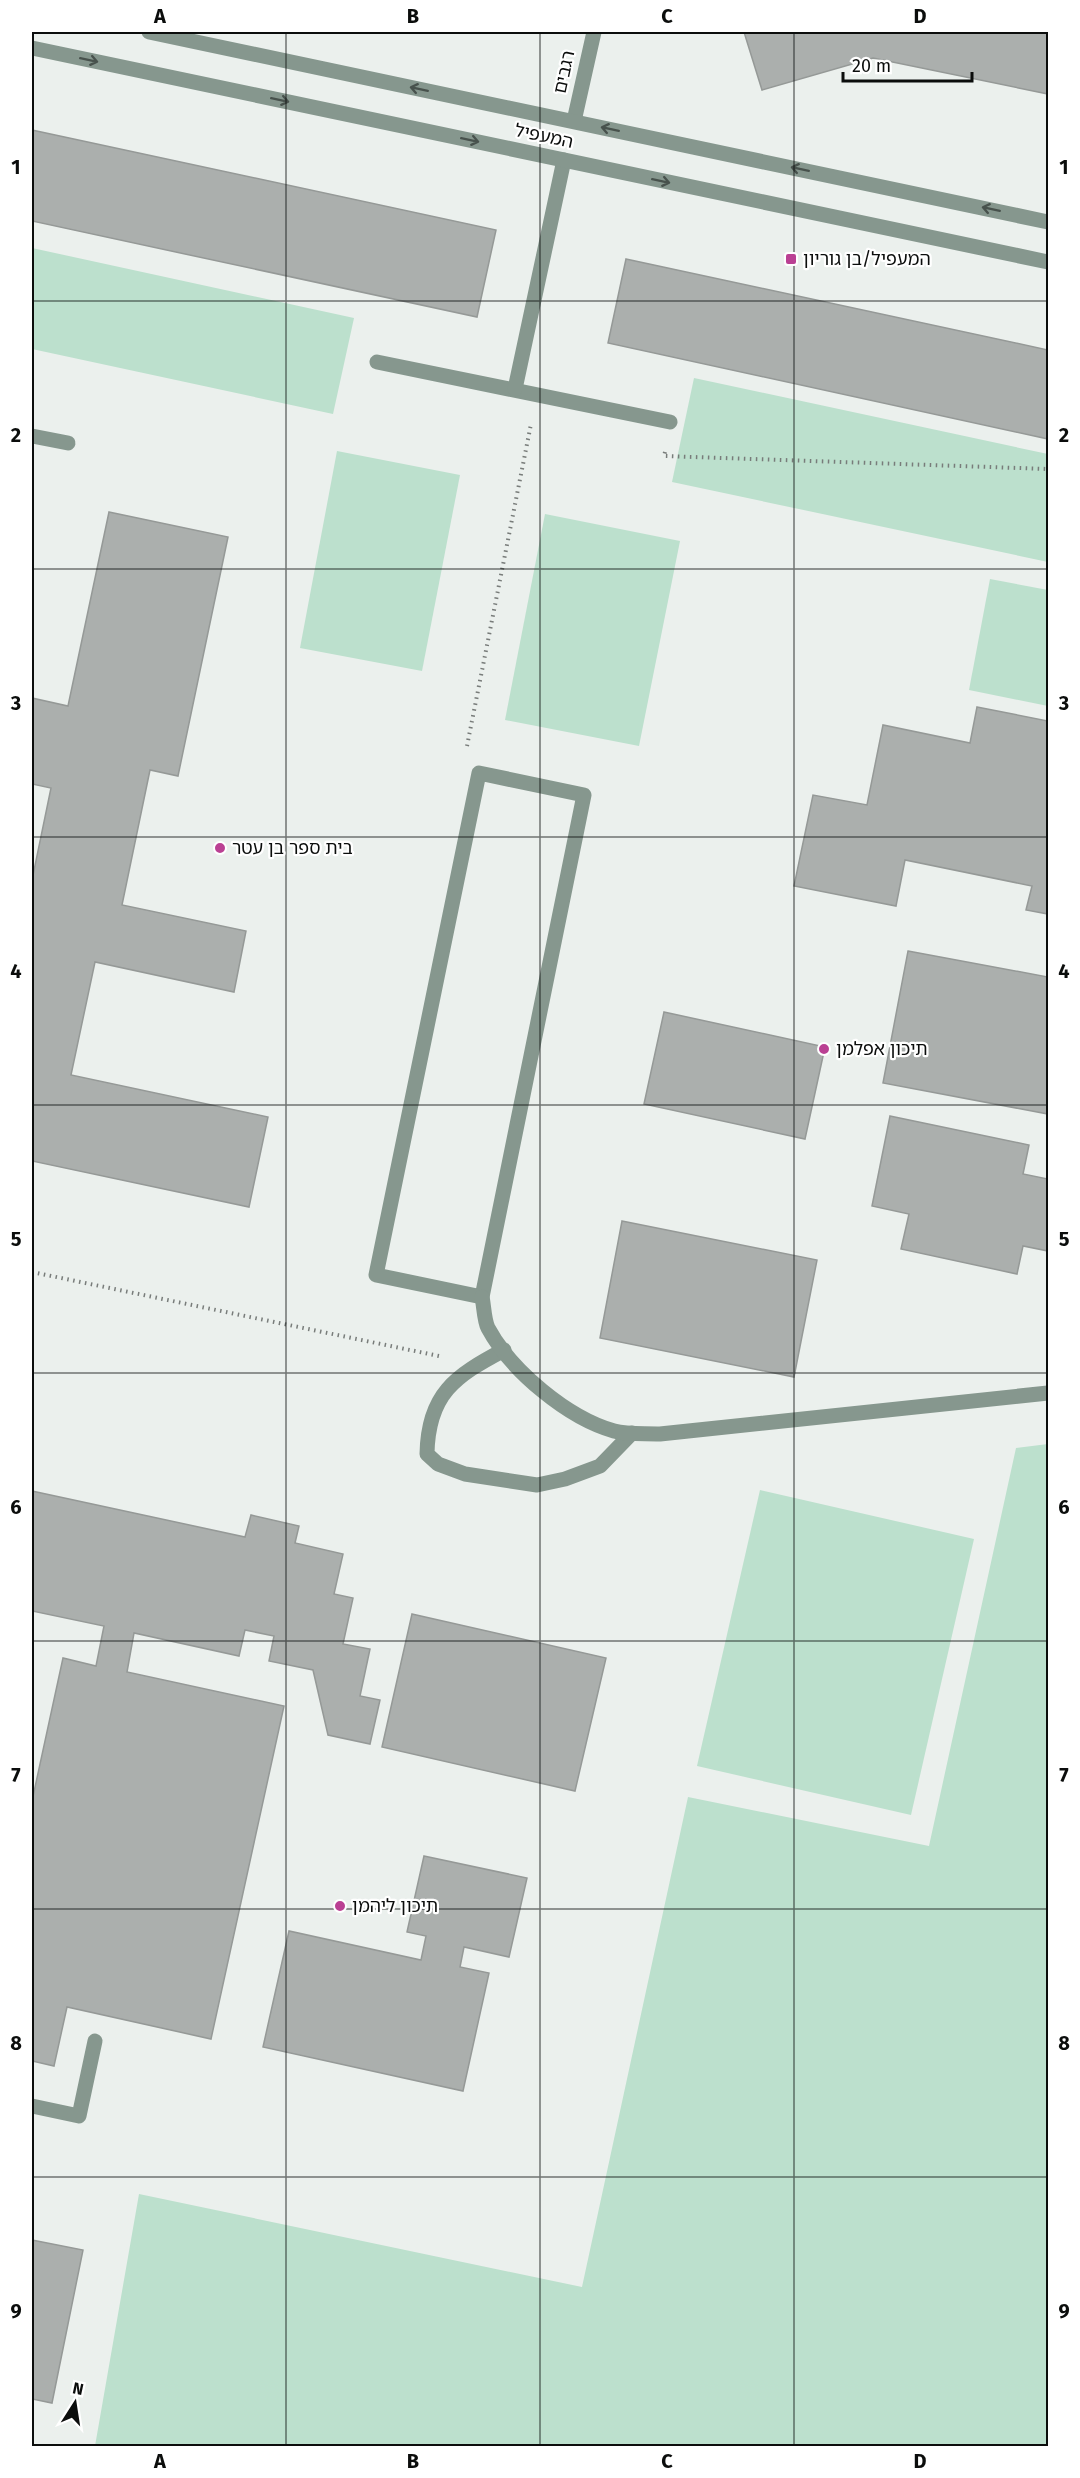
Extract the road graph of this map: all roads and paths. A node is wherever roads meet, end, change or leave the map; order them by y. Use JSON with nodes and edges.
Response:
{"nodes":[{"id":1,"x":149,"y":32,"type":"edge"},
{"id":2,"x":594,"y":32,"type":"edge"},
{"id":3,"x":32,"y":48,"type":"edge"},
{"id":4,"x":574,"y":121,"type":"junction"},
{"id":5,"x":564,"y":160,"type":"junction"},
{"id":6,"x":1048,"y":222,"type":"edge"},
{"id":7,"x":1048,"y":262,"type":"edge"},
{"id":8,"x":377,"y":362,"type":"dead end"},
{"id":9,"x":515,"y":389,"type":"junction"},
{"id":10,"x":537,"y":394,"type":"junction"},
{"id":11,"x":670,"y":422,"type":"joint"},
{"id":12,"x":32,"y":436,"type":"edge"},
{"id":13,"x":68,"y":443,"type":"dead end"},
{"id":14,"x":1048,"y":469,"type":"edge"},
{"id":15,"x":479,"y":774,"type":"junction"},
{"id":16,"x":32,"y":1272,"type":"edge"},
{"id":17,"x":482,"y":1297,"type":"junction"},
{"id":18,"x":504,"y":1350,"type":"junction"},
{"id":19,"x":478,"y":1364,"type":"junction"},
{"id":20,"x":1048,"y":1393,"type":"edge"},
{"id":21,"x":632,"y":1433,"type":"junction"},
{"id":22,"x":95,"y":2041,"type":"dead end"},
{"id":23,"x":32,"y":2106,"type":"edge"}],
"edges":[{"from":4,"to":1,"type":"street","name":"המעפיל","one_way":true},
{"from":2,"to":4,"type":"street","name":"רגבים"},
{"from":3,"to":5,"type":"street","name":"המעפיל","one_way":true},
{"from":6,"to":4,"type":"street","name":"המעפיל","one_way":true},
{"from":5,"to":7,"type":"street","name":"המעפיל","one_way":true},
{"from":5,"to":9,"type":"street"},
{"from":8,"to":9,"type":"street"},
{"from":9,"to":10,"type":"street"},
{"from":10,"to":11,"type":"street"},
{"from":10,"to":15,"type":"path"},
{"from":11,"to":14,"type":"path"},
{"from":12,"to":13,"type":"street"},
{"from":15,"to":17,"type":"street"},
{"from":15,"to":17,"type":"street"},
{"from":16,"to":19,"type":"path"},
{"from":17,"to":18,"type":"street"},
{"from":18,"to":19,"type":"street"},
{"from":18,"to":21,"type":"street"},
{"from":19,"to":21,"type":"street"},
{"from":20,"to":21,"type":"street"},
{"from":22,"to":23,"type":"street"}]}
